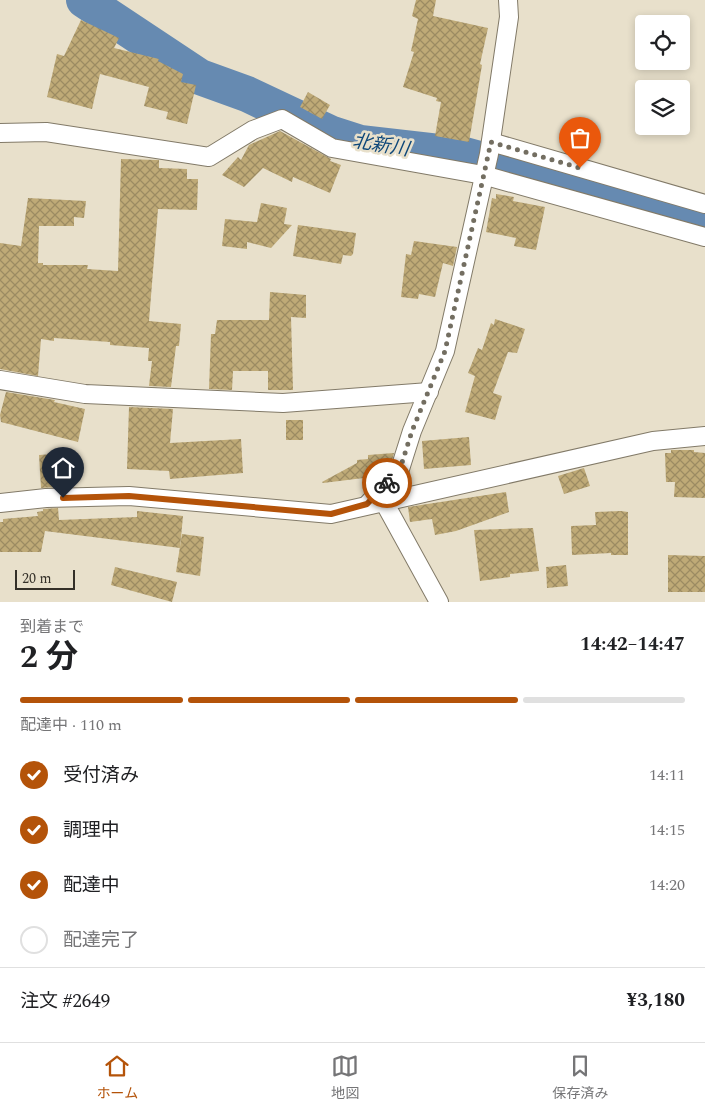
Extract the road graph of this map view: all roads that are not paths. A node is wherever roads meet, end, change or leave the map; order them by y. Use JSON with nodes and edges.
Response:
{"nodes":[{"id":1,"x":508,"y":0,"type":"edge"},
{"id":2,"x":0,"y":133,"type":"edge"},
{"id":3,"x":490,"y":148,"type":"junction"},
{"id":4,"x":483,"y":175,"type":"junction"},
{"id":5,"x":705,"y":204,"type":"edge"},
{"id":6,"x":705,"y":237,"type":"edge"},
{"id":7,"x":0,"y":380,"type":"edge"},
{"id":8,"x":429,"y":392,"type":"junction"},
{"id":9,"x":705,"y":436,"type":"edge"},
{"id":10,"x":0,"y":503,"type":"edge"},
{"id":11,"x":375,"y":503,"type":"junction"},
{"id":12,"x":439,"y":602,"type":"edge"}],
"edges":[{"from":1,"to":3,"type":"street"},
{"from":2,"to":4,"type":"street"},
{"from":3,"to":4,"type":"street"},
{"from":3,"to":5,"type":"street"},
{"from":4,"to":6,"type":"street"},
{"from":4,"to":8,"type":"street"},
{"from":7,"to":8,"type":"street"},
{"from":8,"to":11,"type":"street"},
{"from":9,"to":11,"type":"street"},
{"from":10,"to":11,"type":"street"},
{"from":11,"to":12,"type":"street"}]}
